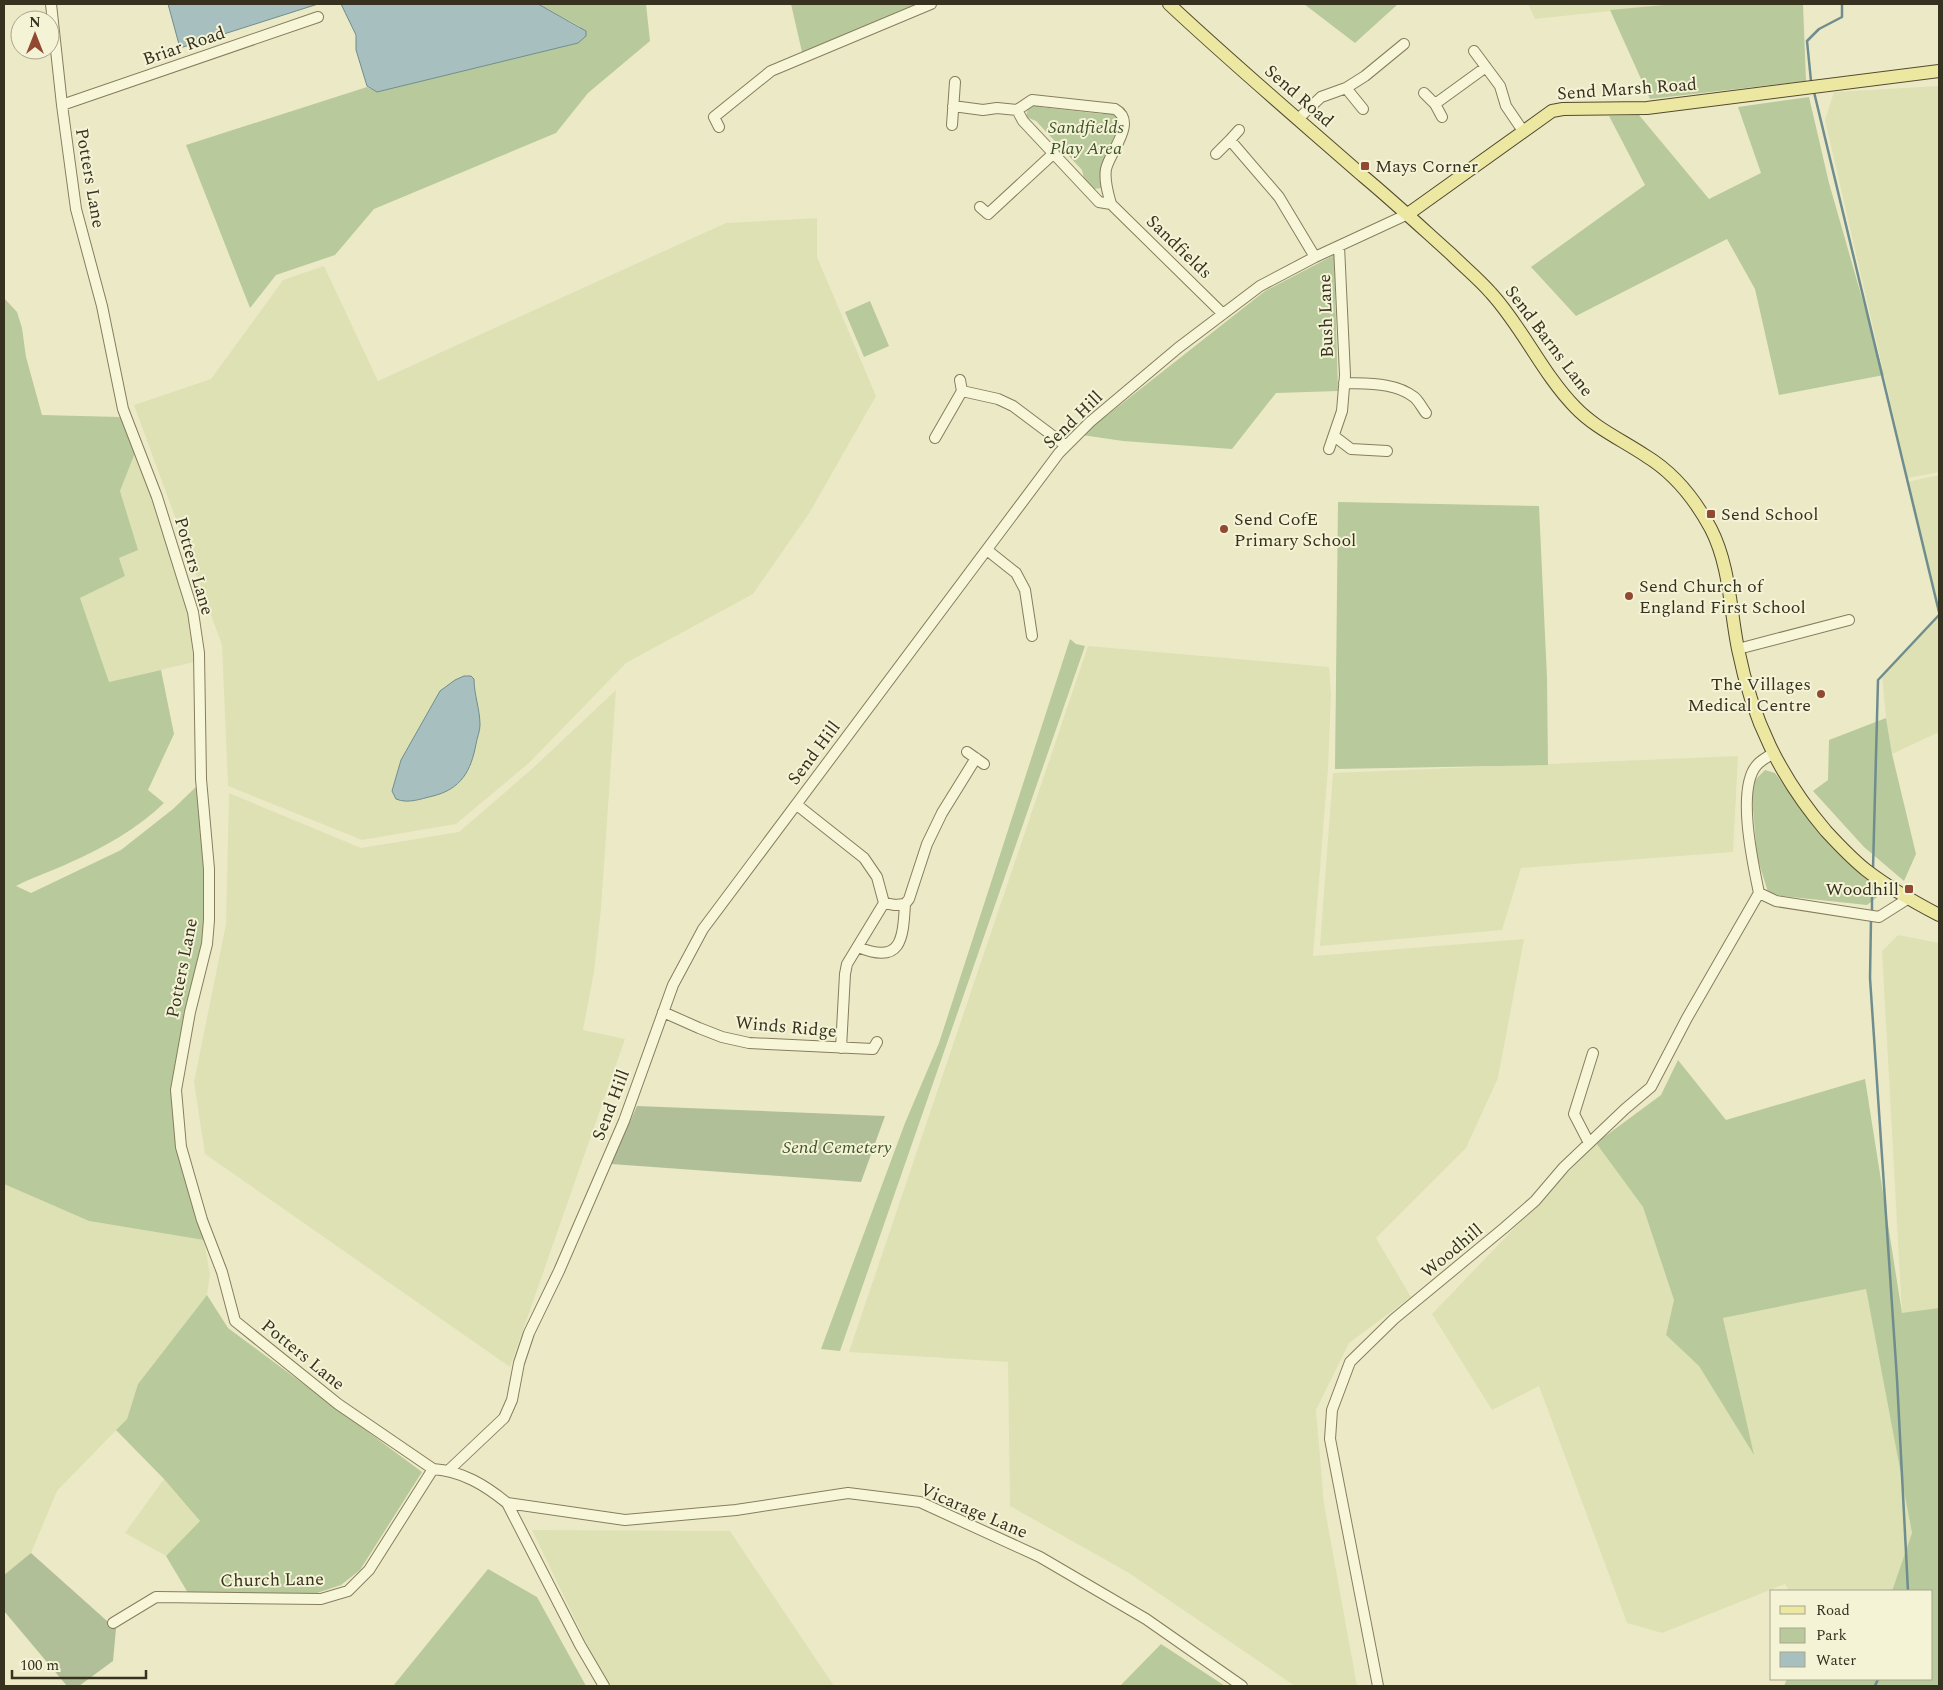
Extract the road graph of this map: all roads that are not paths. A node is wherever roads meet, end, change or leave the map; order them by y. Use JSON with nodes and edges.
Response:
{"nodes":[{"id":1,"x":51,"y":4,"type":"edge"},
{"id":2,"x":931,"y":4,"type":"edge"},
{"id":3,"x":1169,"y":4,"type":"edge"},
{"id":4,"x":318,"y":17,"type":"dead end"},
{"id":5,"x":1404,"y":44,"type":"dead end"},
{"id":6,"x":1474,"y":51,"type":"dead end"},
{"id":7,"x":1486,"y":67,"type":"junction"},
{"id":8,"x":1939,"y":71,"type":"edge"},
{"id":9,"x":955,"y":82,"type":"dead end"},
{"id":10,"x":1346,"y":88,"type":"junction"},
{"id":11,"x":1424,"y":93,"type":"dead end"},
{"id":12,"x":1435,"y":104,"type":"junction"},
{"id":13,"x":62,"y":105,"type":"junction"},
{"id":14,"x":953,"y":106,"type":"junction"},
{"id":15,"x":1363,"y":109,"type":"dead end"},
{"id":16,"x":1017,"y":110,"type":"junction"},
{"id":17,"x":1442,"y":117,"type":"dead end"},
{"id":18,"x":1298,"y":119,"type":"junction"},
{"id":19,"x":952,"y":125,"type":"dead end"},
{"id":20,"x":719,"y":126,"type":"dead end"},
{"id":21,"x":1239,"y":130,"type":"dead end"},
{"id":22,"x":1523,"y":131,"type":"junction"},
{"id":23,"x":1230,"y":140,"type":"junction"},
{"id":24,"x":1054,"y":153,"type":"junction"},
{"id":25,"x":1216,"y":154,"type":"dead end"},
{"id":26,"x":1111,"y":204,"type":"junction"},
{"id":27,"x":987,"y":214,"type":"dead end"},
{"id":28,"x":1408,"y":214,"type":"junction"},
{"id":29,"x":1339,"y":246,"type":"junction"},
{"id":30,"x":1315,"y":257,"type":"junction"},
{"id":31,"x":1223,"y":314,"type":"junction"},
{"id":32,"x":1344,"y":383,"type":"junction"},
{"id":33,"x":1426,"y":413,"type":"dead end"},
{"id":34,"x":1334,"y":436,"type":"junction"},
{"id":35,"x":935,"y":438,"type":"dead end"},
{"id":36,"x":1060,"y":438,"type":"junction"},
{"id":37,"x":1329,"y":449,"type":"dead end"},
{"id":38,"x":1387,"y":451,"type":"dead end"},
{"id":39,"x":987,"y":550,"type":"junction"},
{"id":40,"x":1850,"y":620,"type":"dead end"},
{"id":41,"x":1032,"y":636,"type":"dead end"},
{"id":42,"x":1738,"y":649,"type":"junction"},
{"id":43,"x":1773,"y":753,"type":"junction"},
{"id":44,"x":976,"y":758,"type":"dead end"},
{"id":45,"x":797,"y":805,"type":"junction"},
{"id":46,"x":1759,"y":893,"type":"junction"},
{"id":47,"x":1909,"y":898,"type":"junction"},
{"id":48,"x":884,"y":903,"type":"junction"},
{"id":49,"x":906,"y":904,"type":"junction"},
{"id":50,"x":1939,"y":915,"type":"edge"},
{"id":51,"x":858,"y":947,"type":"junction"},
{"id":52,"x":663,"y":1012,"type":"junction"},
{"id":53,"x":877,"y":1042,"type":"dead end"},
{"id":54,"x":841,"y":1048,"type":"junction"},
{"id":55,"x":1593,"y":1053,"type":"dead end"},
{"id":56,"x":1589,"y":1143,"type":"junction"},
{"id":57,"x":433,"y":1469,"type":"junction"},
{"id":58,"x":449,"y":1470,"type":"junction"},
{"id":59,"x":507,"y":1503,"type":"junction"},
{"id":60,"x":112,"y":1623,"type":"dead end"},
{"id":61,"x":604,"y":1686,"type":"edge"},
{"id":62,"x":1242,"y":1686,"type":"edge"},
{"id":63,"x":1378,"y":1686,"type":"edge"}],
"edges":[{"from":1,"to":13,"type":"street","name":"Potters Lane"},
{"from":2,"to":20,"type":"street"},
{"from":3,"to":18,"type":"main road","name":"Send Road"},
{"from":4,"to":13,"type":"street","name":"Briar Road"},
{"from":5,"to":10,"type":"street"},
{"from":6,"to":7,"type":"street"},
{"from":7,"to":12,"type":"street"},
{"from":7,"to":22,"type":"street"},
{"from":8,"to":22,"type":"main road","name":"Send Marsh Road"},
{"from":9,"to":14,"type":"street"},
{"from":10,"to":15,"type":"street"},
{"from":10,"to":18,"type":"street"},
{"from":11,"to":12,"type":"street"},
{"from":12,"to":17,"type":"street"},
{"from":13,"to":57,"type":"street","name":"Potters Lane"},
{"from":14,"to":16,"type":"street"},
{"from":14,"to":19,"type":"street"},
{"from":16,"to":24,"type":"street","name":"Sandfields"},
{"from":16,"to":26,"type":"street"},
{"from":18,"to":28,"type":"main road","name":"Send Road"},
{"from":21,"to":23,"type":"street"},
{"from":22,"to":28,"type":"main road","name":"Send Marsh Road"},
{"from":23,"to":25,"type":"street"},
{"from":23,"to":30,"type":"street"},
{"from":24,"to":26,"type":"street","name":"Sandfields"},
{"from":24,"to":27,"type":"street"},
{"from":26,"to":31,"type":"street","name":"Sandfields"},
{"from":28,"to":29,"type":"street","name":"Send Hill"},
{"from":28,"to":42,"type":"main road","name":"Send Barns Lane"},
{"from":29,"to":30,"type":"street","name":"Send Hill"},
{"from":29,"to":32,"type":"street","name":"Bush Lane"},
{"from":30,"to":31,"type":"street","name":"Send Hill"},
{"from":31,"to":36,"type":"street","name":"Send Hill"},
{"from":32,"to":33,"type":"street"},
{"from":32,"to":34,"type":"street","name":"Bush Lane"},
{"from":34,"to":37,"type":"street","name":"Bush Lane"},
{"from":34,"to":38,"type":"street"},
{"from":35,"to":36,"type":"street"},
{"from":36,"to":39,"type":"street","name":"Send Hill"},
{"from":39,"to":41,"type":"street"},
{"from":39,"to":45,"type":"street","name":"Send Hill"},
{"from":40,"to":42,"type":"street"},
{"from":42,"to":43,"type":"main road","name":"Send Barns Lane"},
{"from":43,"to":46,"type":"street"},
{"from":43,"to":47,"type":"main road","name":"Send Barns Lane"},
{"from":44,"to":49,"type":"street"},
{"from":45,"to":48,"type":"street"},
{"from":45,"to":52,"type":"street","name":"Send Hill"},
{"from":46,"to":47,"type":"street"},
{"from":46,"to":56,"type":"street","name":"Woodhill"},
{"from":47,"to":50,"type":"main road","name":"Send Barns Lane"},
{"from":48,"to":49,"type":"street"},
{"from":48,"to":51,"type":"street"},
{"from":49,"to":51,"type":"street"},
{"from":51,"to":54,"type":"street"},
{"from":52,"to":54,"type":"street","name":"Winds Ridge"},
{"from":52,"to":58,"type":"street","name":"Send Hill"},
{"from":53,"to":54,"type":"street","name":"Winds Ridge"},
{"from":55,"to":56,"type":"street"},
{"from":56,"to":63,"type":"street","name":"Woodhill"},
{"from":57,"to":58,"type":"street"},
{"from":57,"to":60,"type":"street","name":"Church Lane"},
{"from":58,"to":59,"type":"street"},
{"from":59,"to":61,"type":"street"},
{"from":59,"to":62,"type":"street","name":"Vicarage Lane"}]}
